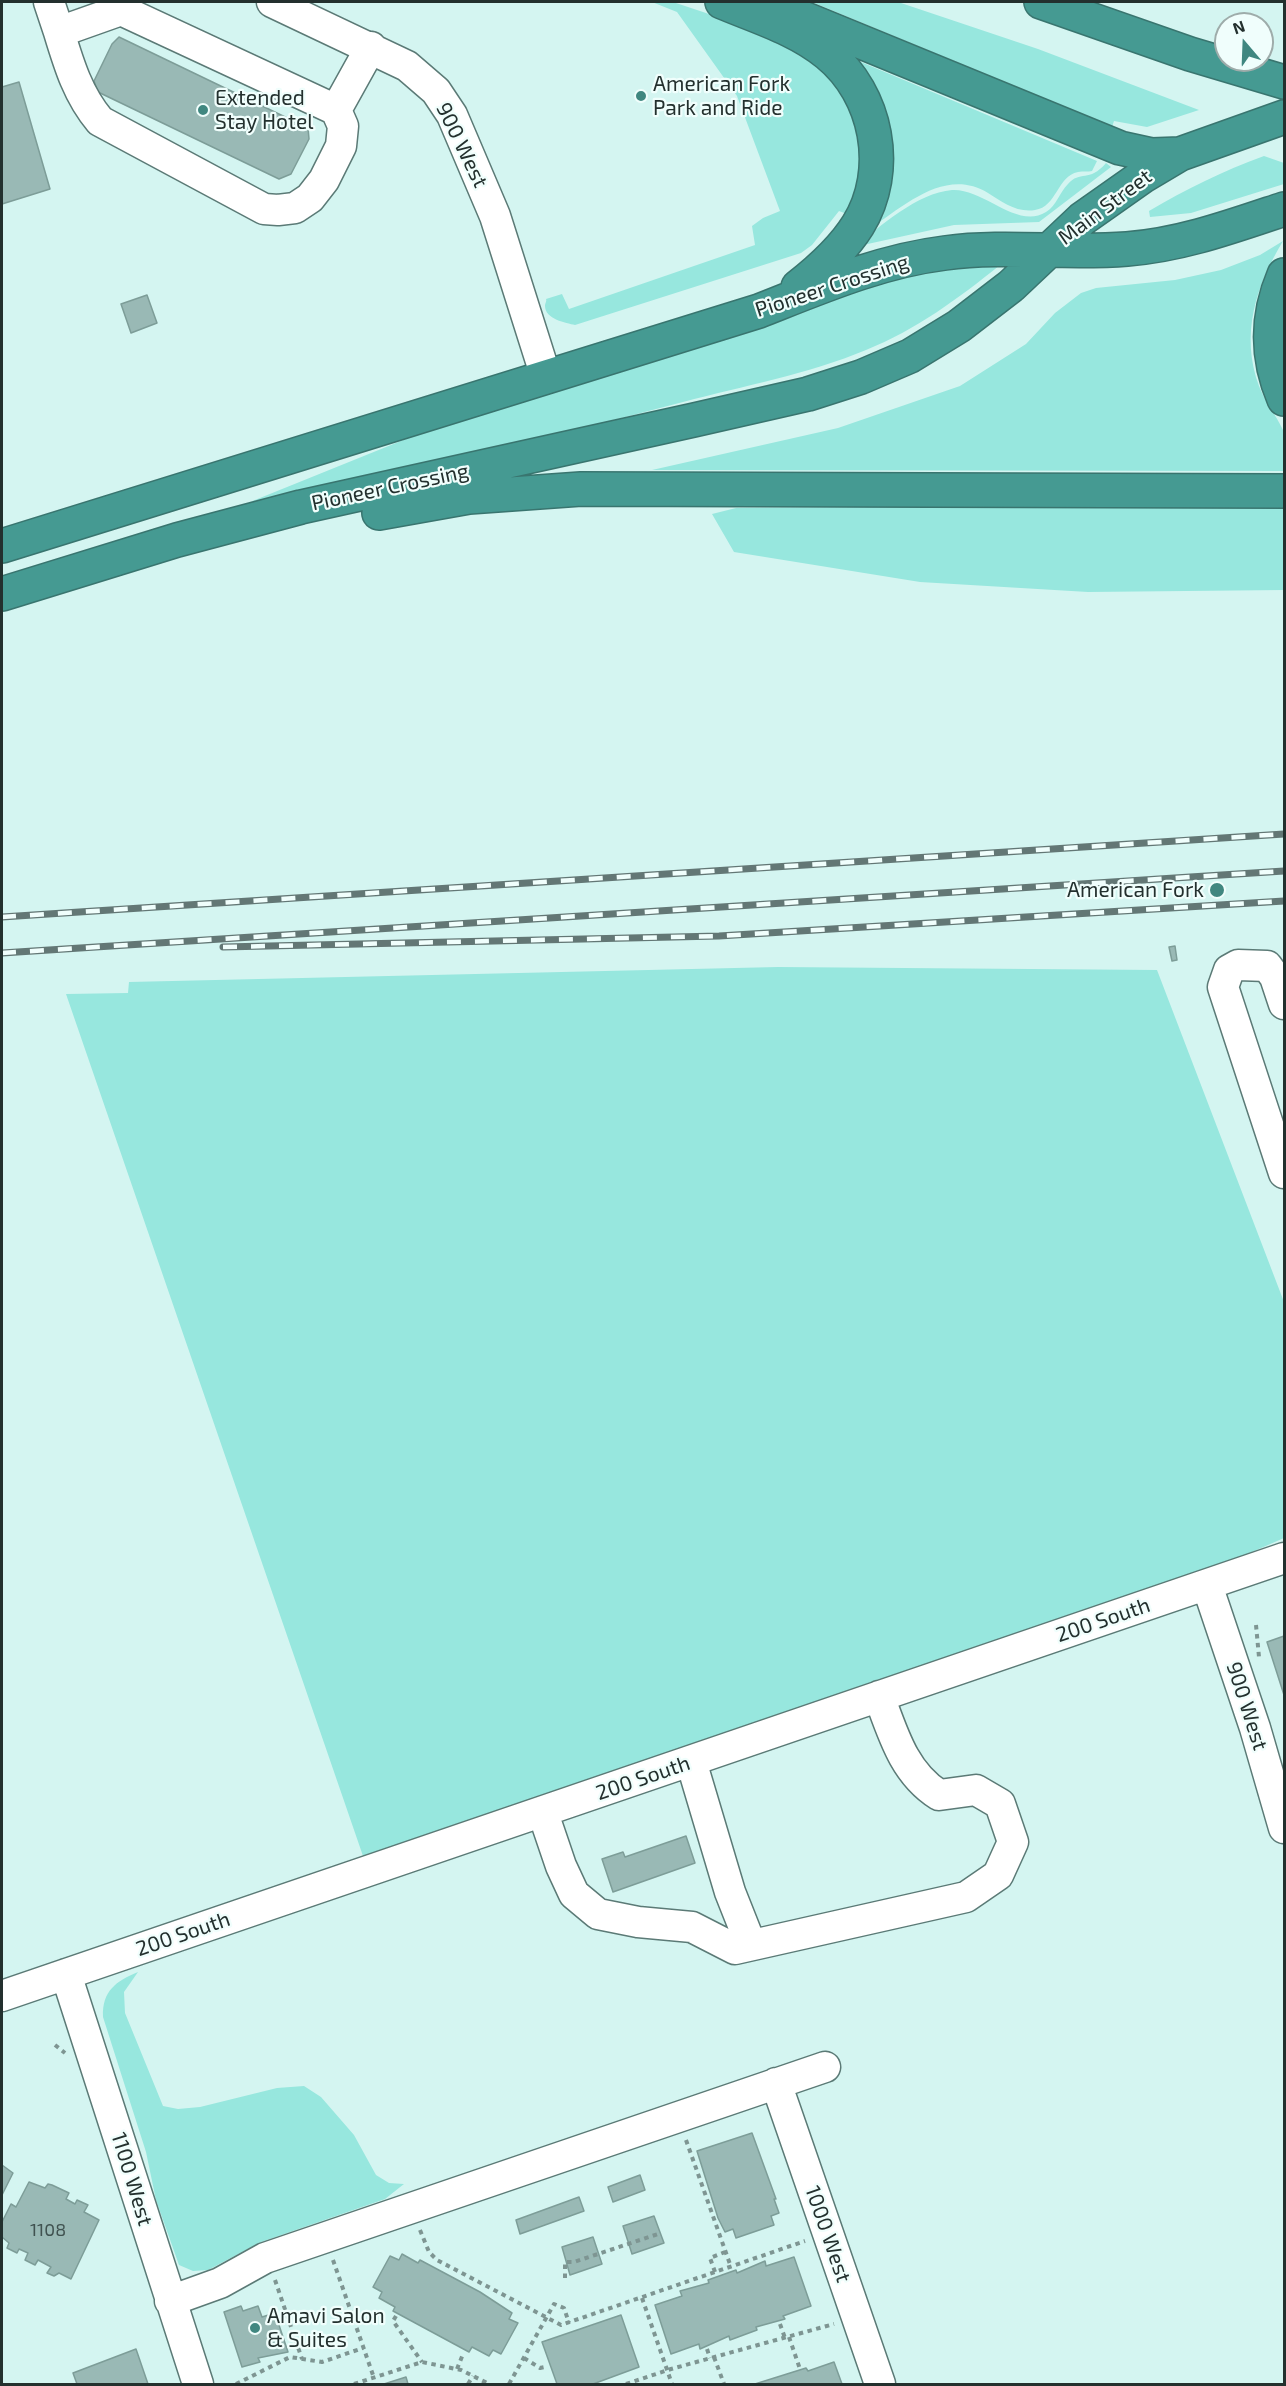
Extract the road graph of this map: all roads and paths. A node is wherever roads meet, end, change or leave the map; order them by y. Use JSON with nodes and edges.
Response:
{"nodes":[{"id":1,"x":49,"y":2,"type":"edge"},
{"id":2,"x":272,"y":2,"type":"edge"},
{"id":3,"x":722,"y":2,"type":"edge"},
{"id":4,"x":764,"y":2,"type":"edge"},
{"id":5,"x":1041,"y":2,"type":"edge"},
{"id":6,"x":59,"y":32,"type":"junction"},
{"id":7,"x":371,"y":47,"type":"junction"},
{"id":8,"x":1284,"y":82,"type":"edge"},
{"id":9,"x":336,"y":110,"type":"junction"},
{"id":10,"x":1284,"y":117,"type":"edge"},
{"id":11,"x":1180,"y":154,"type":"junction"},
{"id":12,"x":1284,"y":209,"type":"edge"},
{"id":13,"x":1049,"y":249,"type":"junction"},
{"id":14,"x":1284,"y":275,"type":"edge"},
{"id":15,"x":759,"y":310,"type":"junction"},
{"id":16,"x":546,"y":377,"type":"junction"},
{"id":17,"x":1284,"y":399,"type":"edge"},
{"id":18,"x":1284,"y":491,"type":"edge"},
{"id":19,"x":2,"y":546,"type":"edge"},
{"id":20,"x":2,"y":594,"type":"edge"},
{"id":21,"x":2,"y":604,"type":"edge"},
{"id":22,"x":1284,"y":1004,"type":"edge"},
{"id":23,"x":1284,"y":1173,"type":"edge"},
{"id":24,"x":1284,"y":1558,"type":"edge"},
{"id":25,"x":1207,"y":1585,"type":"junction"},
{"id":26,"x":879,"y":1696,"type":"junction"},
{"id":27,"x":691,"y":1761,"type":"junction"},
{"id":28,"x":543,"y":1812,"type":"junction"},
{"id":29,"x":1284,"y":1828,"type":"edge"},
{"id":30,"x":751,"y":1945,"type":"junction"},
{"id":31,"x":66,"y":1974,"type":"junction"},
{"id":32,"x":2,"y":1995,"type":"edge"},
{"id":33,"x":55,"y":2045,"type":"dead end"},
{"id":34,"x":65,"y":2052,"type":"dead end"},
{"id":35,"x":825,"y":2067,"type":"dead end"},
{"id":36,"x":776,"y":2083,"type":"junction"},
{"id":37,"x":686,"y":2138,"type":"dead end"},
{"id":38,"x":420,"y":2230,"type":"dead end"},
{"id":39,"x":658,"y":2234,"type":"dead end"},
{"id":40,"x":805,"y":2241,"type":"dead end"},
{"id":41,"x":725,"y":2252,"type":"junction"},
{"id":42,"x":333,"y":2259,"type":"dead end"},
{"id":43,"x":730,"y":2267,"type":"junction"},
{"id":44,"x":715,"y":2272,"type":"junction"},
{"id":45,"x":565,"y":2278,"type":"dead end"},
{"id":46,"x":275,"y":2279,"type":"dead end"},
{"id":47,"x":642,"y":2298,"type":"junction"},
{"id":48,"x":170,"y":2301,"type":"junction"},
{"id":49,"x":396,"y":2316,"type":"dead end"},
{"id":50,"x":546,"y":2318,"type":"junction"},
{"id":51,"x":569,"y":2323,"type":"junction"},
{"id":52,"x":780,"y":2324,"type":"dead end"},
{"id":53,"x":834,"y":2325,"type":"dead end"},
{"id":54,"x":787,"y":2337,"type":"junction"},
{"id":55,"x":363,"y":2348,"type":"junction"},
{"id":56,"x":707,"y":2349,"type":"dead end"},
{"id":57,"x":463,"y":2354,"type":"dead end"},
{"id":58,"x":524,"y":2358,"type":"junction"},
{"id":59,"x":712,"y":2358,"type":"junction"},
{"id":60,"x":302,"y":2359,"type":"junction"},
{"id":61,"x":422,"y":2362,"type":"junction"},
{"id":62,"x":545,"y":2367,"type":"dead end"},
{"id":63,"x":800,"y":2368,"type":"dead end"},
{"id":64,"x":457,"y":2369,"type":"junction"},
{"id":65,"x":668,"y":2370,"type":"junction"},
{"id":66,"x":473,"y":2376,"type":"junction"},
{"id":67,"x":374,"y":2378,"type":"junction"},
{"id":68,"x":198,"y":2385,"type":"edge"},
{"id":69,"x":236,"y":2385,"type":"edge"},
{"id":70,"x":354,"y":2385,"type":"edge"},
{"id":71,"x":468,"y":2385,"type":"edge"},
{"id":72,"x":489,"y":2385,"type":"edge"},
{"id":73,"x":509,"y":2385,"type":"edge"},
{"id":74,"x":627,"y":2385,"type":"edge"},
{"id":75,"x":672,"y":2385,"type":"edge"},
{"id":76,"x":724,"y":2385,"type":"edge"},
{"id":77,"x":880,"y":2385,"type":"edge"}],
"edges":[{"from":1,"to":6,"type":"street"},
{"from":2,"to":7,"type":"street","name":"900 West"},
{"from":3,"to":15,"type":"highway"},
{"from":4,"to":11,"type":"highway"},
{"from":5,"to":8,"type":"highway"},
{"from":6,"to":9,"type":"street"},
{"from":6,"to":9,"type":"street"},
{"from":7,"to":9,"type":"street"},
{"from":7,"to":16,"type":"street","name":"900 West"},
{"from":10,"to":11,"type":"highway","name":"Main Street"},
{"from":11,"to":13,"type":"highway","name":"Main Street"},
{"from":12,"to":13,"type":"highway","name":"Main Street"},
{"from":13,"to":15,"type":"highway","name":"Pioneer Crossing"},
{"from":13,"to":20,"type":"highway","name":"Pioneer Crossing"},
{"from":14,"to":17,"type":"highway"},
{"from":15,"to":16,"type":"highway","name":"Pioneer Crossing"},
{"from":16,"to":19,"type":"highway","name":"Pioneer Crossing"},
{"from":18,"to":21,"type":"highway"},
{"from":22,"to":23,"type":"street"},
{"from":24,"to":25,"type":"street","name":"200 South"},
{"from":25,"to":26,"type":"street","name":"200 South"},
{"from":25,"to":29,"type":"street","name":"900 West"},
{"from":26,"to":27,"type":"street","name":"200 South"},
{"from":26,"to":30,"type":"street"},
{"from":27,"to":28,"type":"street","name":"200 South"},
{"from":27,"to":30,"type":"street"},
{"from":28,"to":30,"type":"street"},
{"from":28,"to":31,"type":"street","name":"200 South"},
{"from":31,"to":32,"type":"street","name":"200 South"},
{"from":31,"to":48,"type":"street","name":"1100 West"},
{"from":33,"to":34,"type":"path"},
{"from":35,"to":36,"type":"street"},
{"from":36,"to":48,"type":"street"},
{"from":36,"to":77,"type":"street","name":"1000 West"},
{"from":37,"to":41,"type":"path"},
{"from":38,"to":50,"type":"path"},
{"from":39,"to":45,"type":"path"},
{"from":40,"to":43,"type":"path"},
{"from":41,"to":43,"type":"path"},
{"from":41,"to":44,"type":"path"},
{"from":42,"to":55,"type":"path"},
{"from":43,"to":44,"type":"path"},
{"from":44,"to":47,"type":"path"},
{"from":46,"to":60,"type":"path"},
{"from":47,"to":51,"type":"path"},
{"from":47,"to":65,"type":"path"},
{"from":48,"to":68,"type":"street","name":"1100 West"},
{"from":49,"to":61,"type":"path"},
{"from":50,"to":51,"type":"path"},
{"from":50,"to":51,"type":"path"},
{"from":50,"to":58,"type":"path"},
{"from":52,"to":54,"type":"path"},
{"from":53,"to":54,"type":"path"},
{"from":54,"to":59,"type":"path"},
{"from":54,"to":63,"type":"path"},
{"from":55,"to":60,"type":"path"},
{"from":55,"to":67,"type":"path"},
{"from":56,"to":59,"type":"path"},
{"from":57,"to":64,"type":"path"},
{"from":58,"to":62,"type":"path"},
{"from":58,"to":73,"type":"path"},
{"from":59,"to":65,"type":"path"},
{"from":59,"to":76,"type":"path"},
{"from":60,"to":69,"type":"path"},
{"from":61,"to":64,"type":"path"},
{"from":61,"to":67,"type":"path"},
{"from":64,"to":66,"type":"path"},
{"from":65,"to":74,"type":"path"},
{"from":65,"to":75,"type":"path"},
{"from":66,"to":71,"type":"path"},
{"from":66,"to":72,"type":"path"},
{"from":67,"to":70,"type":"path"}]}
